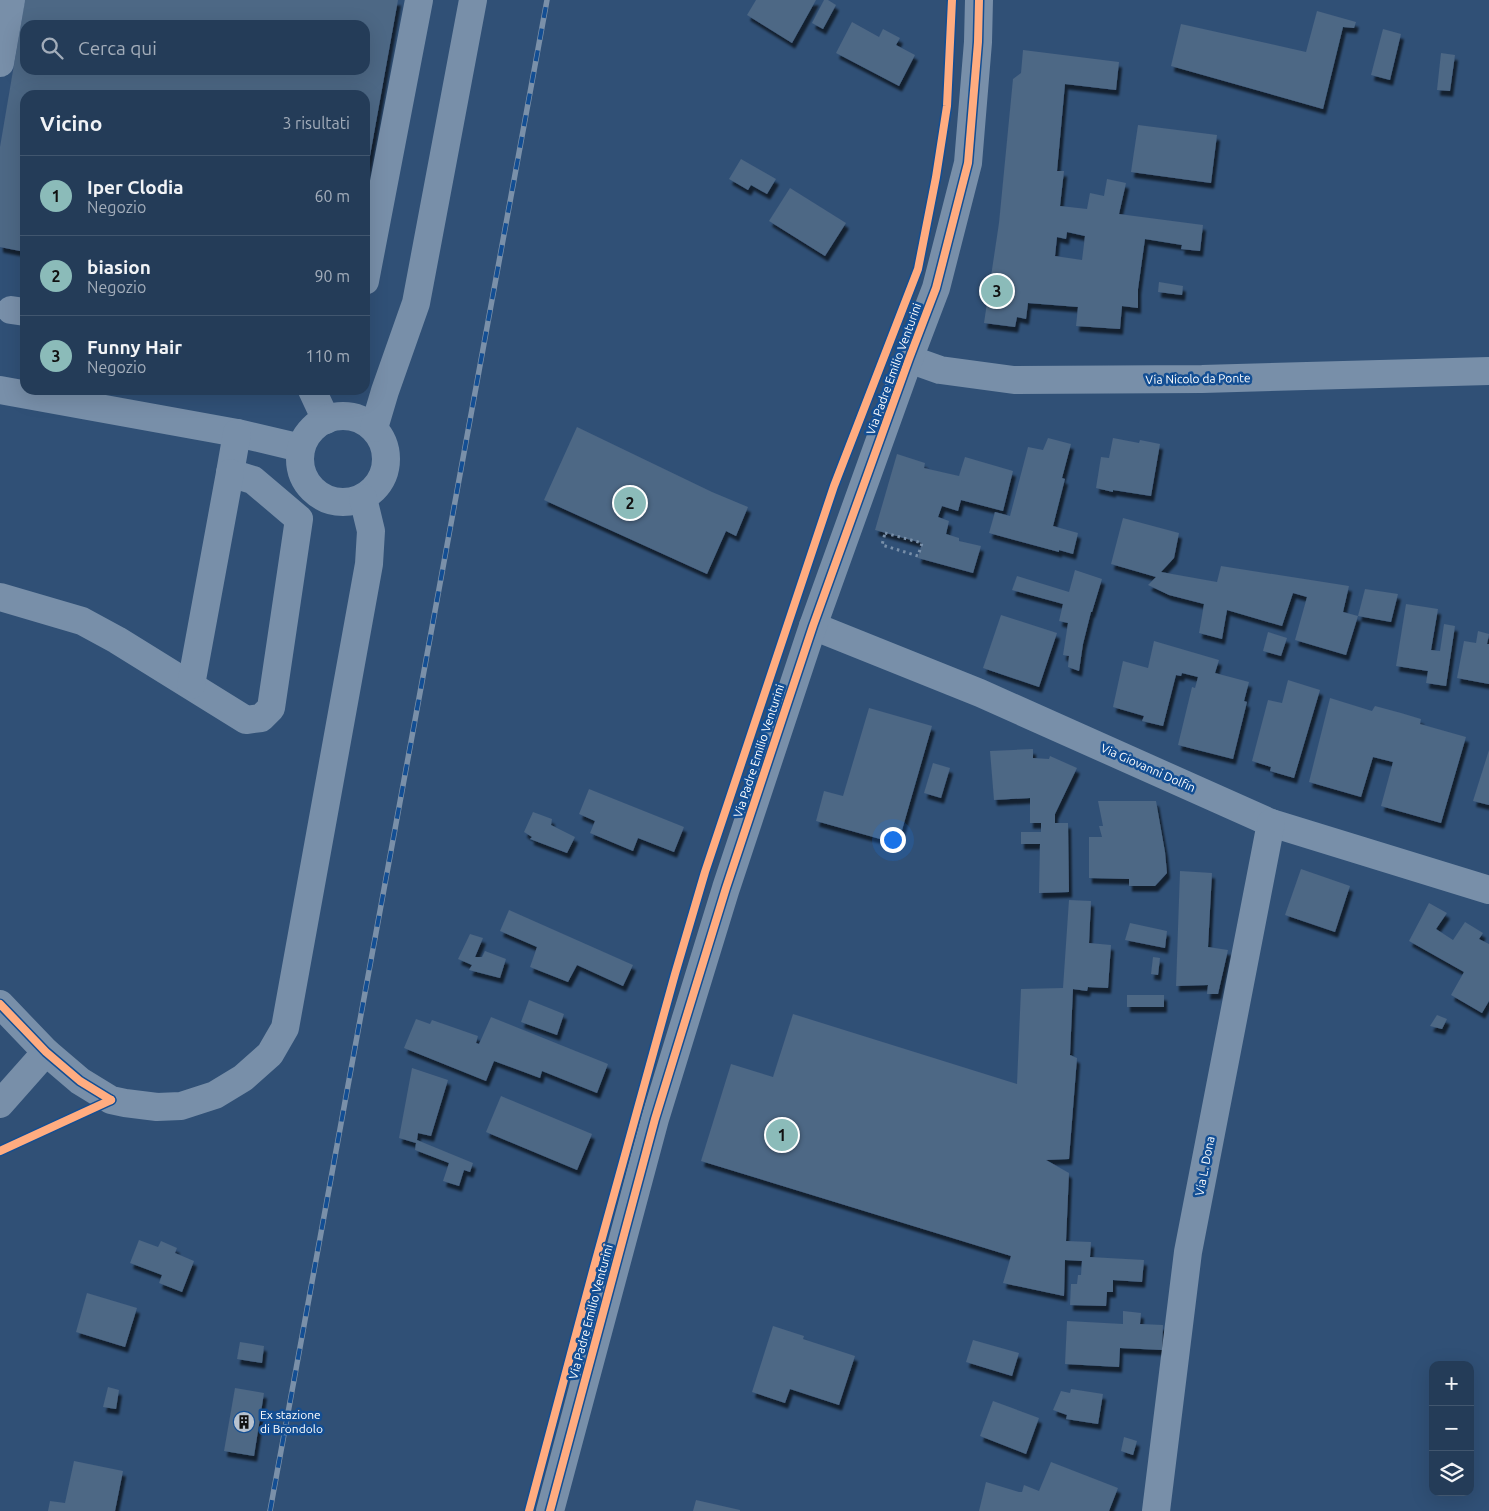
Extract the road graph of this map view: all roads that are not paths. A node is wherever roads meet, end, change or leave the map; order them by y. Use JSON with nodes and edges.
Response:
{"nodes":[{"id":1,"x":11,"y":0,"type":"edge"},
{"id":2,"x":418,"y":0,"type":"edge"},
{"id":3,"x":473,"y":0,"type":"edge"},
{"id":4,"x":980,"y":0,"type":"edge"},
{"id":5,"x":0,"y":63,"type":"edge"},
{"id":6,"x":370,"y":255,"type":"edge"},
{"id":7,"x":909,"y":359,"type":"junction"},
{"id":8,"x":1489,"y":370,"type":"edge"},
{"id":9,"x":0,"y":390,"type":"edge"},
{"id":10,"x":20,"y":394,"type":"edge"},
{"id":11,"x":28,"y":395,"type":"edge"},
{"id":12,"x":314,"y":395,"type":"edge"},
{"id":13,"x":326,"y":420,"type":"junction"},
{"id":14,"x":374,"y":428,"type":"junction"},
{"id":15,"x":237,"y":433,"type":"junction"},
{"id":16,"x":301,"y":448,"type":"junction"},
{"id":17,"x":230,"y":473,"type":"junction"},
{"id":18,"x":363,"y":498,"type":"junction"},
{"id":19,"x":0,"y":597,"type":"edge"},
{"id":20,"x":813,"y":626,"type":"junction"},
{"id":21,"x":191,"y":684,"type":"junction"},
{"id":22,"x":1271,"y":823,"type":"junction"},
{"id":23,"x":1489,"y":890,"type":"edge"},
{"id":24,"x":0,"y":1005,"type":"edge"},
{"id":25,"x":46,"y":1052,"type":"junction"},
{"id":26,"x":0,"y":1104,"type":"edge"},
{"id":27,"x":550,"y":1511,"type":"edge"},
{"id":28,"x":1156,"y":1511,"type":"edge"}],
"edges":[{"from":1,"to":5,"type":"street"},
{"from":2,"to":6,"type":"street"},
{"from":3,"to":14,"type":"street"},
{"from":4,"to":7,"type":"street","name":"Via Padre Emilio Venturini"},
{"from":7,"to":8,"type":"street","name":"Via Nicolo da Ponte"},
{"from":7,"to":20,"type":"street","name":"Via Padre Emilio Venturini"},
{"from":9,"to":10,"type":"street"},
{"from":11,"to":15,"type":"street"},
{"from":12,"to":13,"type":"street"},
{"from":13,"to":14,"type":"street"},
{"from":13,"to":16,"type":"street"},
{"from":14,"to":18,"type":"street"},
{"from":15,"to":16,"type":"street"},
{"from":15,"to":17,"type":"street"},
{"from":16,"to":18,"type":"street"},
{"from":17,"to":21,"type":"street"},
{"from":17,"to":21,"type":"street"},
{"from":18,"to":25,"type":"street"},
{"from":19,"to":21,"type":"street"},
{"from":20,"to":22,"type":"street","name":"Via Giovanni Dolfin"},
{"from":20,"to":27,"type":"street","name":"Via Padre Emilio Venturini"},
{"from":22,"to":23,"type":"street","name":"Via Giovanni Dolfin"},
{"from":22,"to":28,"type":"street","name":"Via L. Dona"},
{"from":24,"to":25,"type":"street"},
{"from":25,"to":26,"type":"street"}]}
